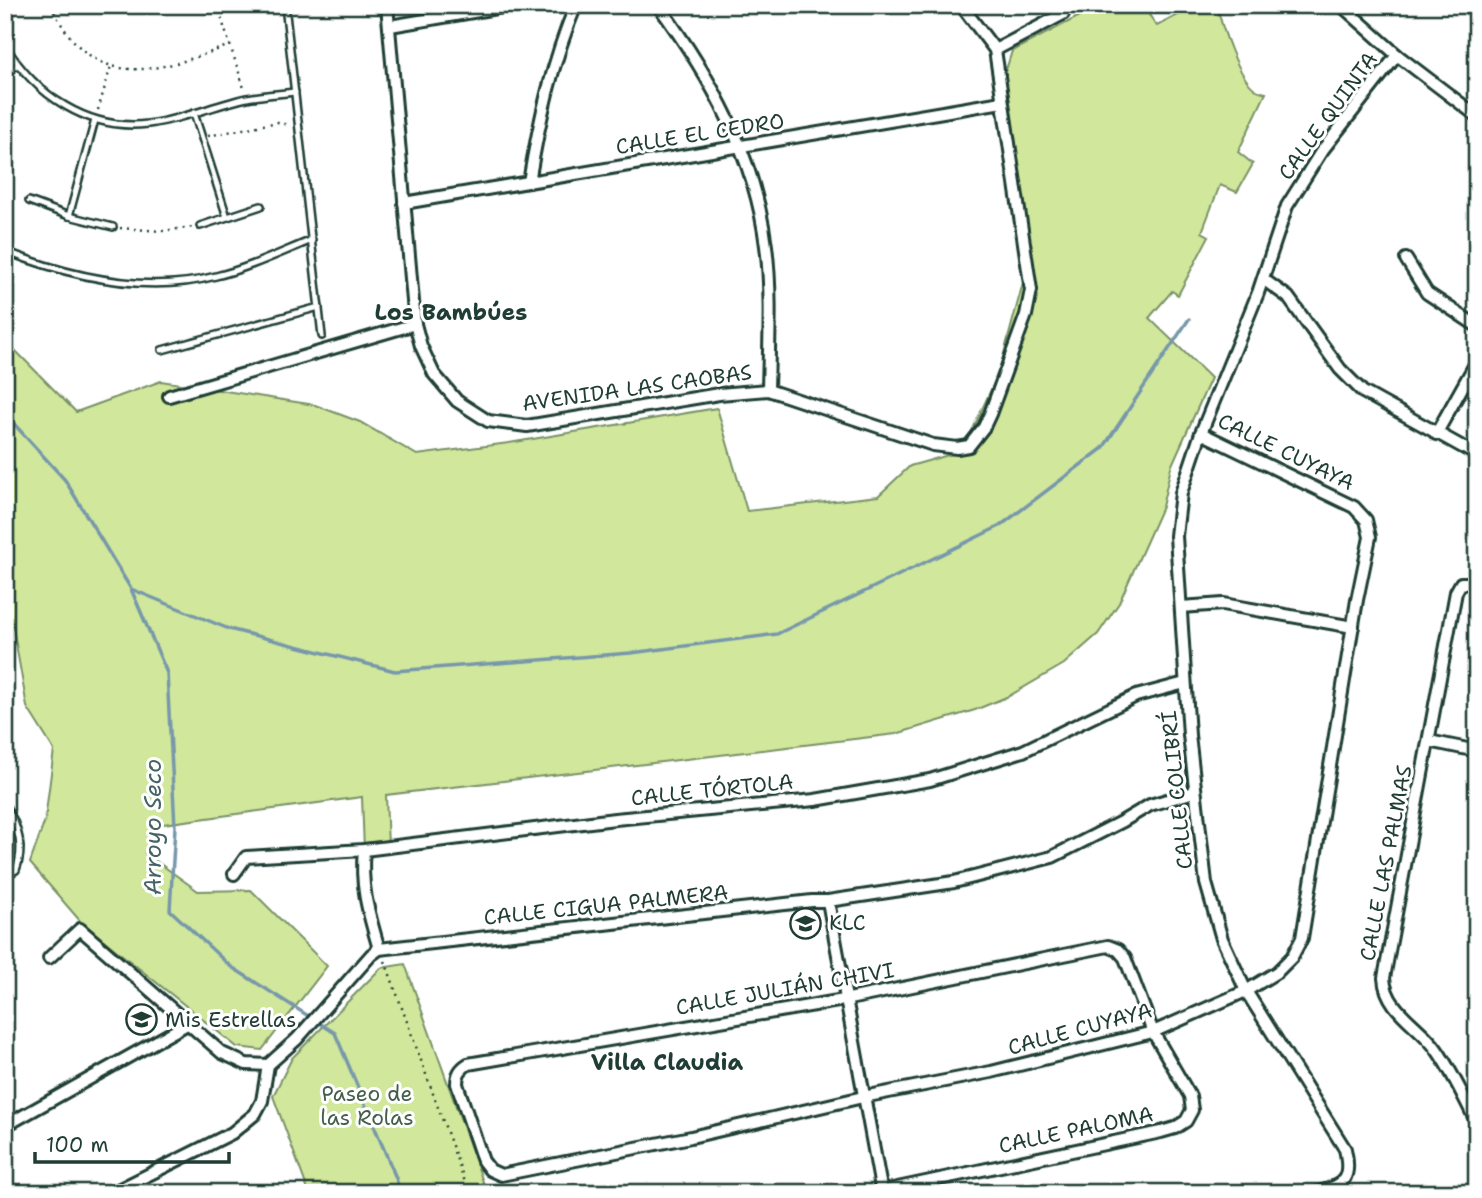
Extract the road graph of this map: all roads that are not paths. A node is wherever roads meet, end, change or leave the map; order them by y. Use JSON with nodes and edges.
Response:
{"nodes":[{"id":1,"x":285,"y":5,"type":"edge"},
{"id":2,"x":387,"y":5,"type":"edge"},
{"id":3,"x":514,"y":5,"type":"edge"},
{"id":4,"x":576,"y":5,"type":"edge"},
{"id":5,"x":659,"y":5,"type":"edge"},
{"id":6,"x":961,"y":5,"type":"edge"},
{"id":7,"x":1341,"y":5,"type":"edge"},
{"id":8,"x":1063,"y":14,"type":"dead end"},
{"id":9,"x":390,"y":26,"type":"junction"},
{"id":10,"x":5,"y":45,"type":"edge"},
{"id":11,"x":995,"y":50,"type":"junction"},
{"id":12,"x":1397,"y":55,"type":"junction"},
{"id":13,"x":17,"y":65,"type":"junction"},
{"id":14,"x":5,"y":73,"type":"edge"},
{"id":15,"x":295,"y":92,"type":"junction"},
{"id":16,"x":1002,"y":103,"type":"junction"},
{"id":17,"x":194,"y":113,"type":"junction"},
{"id":18,"x":1477,"y":116,"type":"edge"},
{"id":19,"x":95,"y":120,"type":"junction"},
{"id":20,"x":741,"y":147,"type":"junction"},
{"id":21,"x":529,"y":182,"type":"junction"},
{"id":22,"x":29,"y":201,"type":"dead end"},
{"id":23,"x":404,"y":203,"type":"junction"},
{"id":24,"x":261,"y":206,"type":"dead end"},
{"id":25,"x":69,"y":216,"type":"junction"},
{"id":26,"x":227,"y":217,"type":"junction"},
{"id":27,"x":200,"y":226,"type":"road end"},
{"id":28,"x":114,"y":227,"type":"road end"},
{"id":29,"x":312,"y":240,"type":"junction"},
{"id":30,"x":5,"y":251,"type":"edge"},
{"id":31,"x":1406,"y":259,"type":"dead end"},
{"id":32,"x":1263,"y":279,"type":"junction"},
{"id":33,"x":319,"y":307,"type":"junction"},
{"id":34,"x":415,"y":324,"type":"junction"},
{"id":35,"x":1477,"y":326,"type":"edge"},
{"id":36,"x":322,"y":336,"type":"dead end"},
{"id":37,"x":162,"y":351,"type":"dead end"},
{"id":38,"x":1477,"y":361,"type":"edge"},
{"id":39,"x":768,"y":390,"type":"junction"},
{"id":40,"x":169,"y":396,"type":"dead end"},
{"id":41,"x":1215,"y":398,"type":"joint"},
{"id":42,"x":1201,"y":433,"type":"junction"},
{"id":43,"x":1436,"y":434,"type":"junction"},
{"id":44,"x":1477,"y":456,"type":"edge"},
{"id":45,"x":1477,"y":583,"type":"edge"},
{"id":46,"x":1181,"y":607,"type":"junction"},
{"id":47,"x":1353,"y":627,"type":"junction"},
{"id":48,"x":1185,"y":683,"type":"junction"},
{"id":49,"x":1429,"y":741,"type":"junction"},
{"id":50,"x":1477,"y":751,"type":"edge"},
{"id":51,"x":1194,"y":792,"type":"junction"},
{"id":52,"x":5,"y":804,"type":"edge"},
{"id":53,"x":365,"y":850,"type":"junction"},
{"id":54,"x":234,"y":874,"type":"dead end"},
{"id":55,"x":5,"y":876,"type":"edge"},
{"id":56,"x":828,"y":901,"type":"junction"},
{"id":57,"x":379,"y":948,"type":"junction"},
{"id":58,"x":49,"y":958,"type":"dead end"},
{"id":59,"x":1246,"y":991,"type":"junction"},
{"id":60,"x":844,"y":1000,"type":"junction"},
{"id":61,"x":189,"y":1023,"type":"junction"},
{"id":62,"x":1153,"y":1032,"type":"junction"},
{"id":63,"x":268,"y":1065,"type":"junction"},
{"id":64,"x":863,"y":1097,"type":"junction"},
{"id":65,"x":1477,"y":1122,"type":"edge"},
{"id":66,"x":5,"y":1126,"type":"edge"},
{"id":67,"x":490,"y":1170,"type":"joint"},
{"id":68,"x":879,"y":1192,"type":"edge"},
{"id":69,"x":112,"y":1193,"type":"edge"},
{"id":70,"x":1315,"y":1193,"type":"edge"}],
"edges":[{"from":1,"to":15,"type":"lane"},
{"from":2,"to":9,"type":"street","name":"AVENIDA LAS CAOBAS"},
{"from":3,"to":9,"type":"street"},
{"from":4,"to":21,"type":"street"},
{"from":5,"to":20,"type":"street"},
{"from":6,"to":11,"type":"street","name":"AVENIDA LAS CAOBAS"},
{"from":7,"to":12,"type":"street"},
{"from":8,"to":11,"type":"street"},
{"from":9,"to":23,"type":"street","name":"AVENIDA LAS CAOBAS"},
{"from":10,"to":13,"type":"lane"},
{"from":11,"to":16,"type":"street","name":"AVENIDA LAS CAOBAS"},
{"from":12,"to":18,"type":"street"},
{"from":12,"to":32,"type":"street","name":"CALLE QUINTA"},
{"from":13,"to":14,"type":"lane"},
{"from":13,"to":19,"type":"lane"},
{"from":15,"to":17,"type":"lane"},
{"from":15,"to":29,"type":"lane"},
{"from":16,"to":20,"type":"street","name":"CALLE EL CEDRO"},
{"from":16,"to":39,"type":"street","name":"AVENIDA LAS CAOBAS"},
{"from":17,"to":19,"type":"lane"},
{"from":17,"to":26,"type":"lane"},
{"from":19,"to":25,"type":"lane"},
{"from":20,"to":21,"type":"street","name":"CALLE EL CEDRO"},
{"from":20,"to":39,"type":"street"},
{"from":21,"to":23,"type":"street","name":"CALLE EL CEDRO"},
{"from":22,"to":25,"type":"lane"},
{"from":23,"to":34,"type":"street","name":"AVENIDA LAS CAOBAS"},
{"from":24,"to":26,"type":"lane"},
{"from":25,"to":28,"type":"lane"},
{"from":26,"to":27,"type":"lane"},
{"from":29,"to":30,"type":"lane"},
{"from":29,"to":33,"type":"lane"},
{"from":31,"to":35,"type":"street"},
{"from":32,"to":41,"type":"street","name":"CALLE QUINTA"},
{"from":32,"to":43,"type":"street"},
{"from":33,"to":36,"type":"lane"},
{"from":33,"to":37,"type":"lane"},
{"from":34,"to":39,"type":"street","name":"AVENIDA LAS CAOBAS"},
{"from":34,"to":40,"type":"street"},
{"from":38,"to":43,"type":"street"},
{"from":41,"to":42,"type":"street","name":"CALLE COLIBRÍ"},
{"from":42,"to":46,"type":"street","name":"CALLE COLIBRÍ"},
{"from":42,"to":47,"type":"street","name":"CALLE CUYAYA"},
{"from":43,"to":44,"type":"street"},
{"from":45,"to":49,"type":"street","name":"CALLE LAS PALMAS"},
{"from":46,"to":47,"type":"street"},
{"from":46,"to":48,"type":"street","name":"CALLE COLIBRÍ"},
{"from":47,"to":59,"type":"street","name":"CALLE CUYAYA"},
{"from":48,"to":51,"type":"street","name":"CALLE COLIBRÍ"},
{"from":48,"to":53,"type":"street","name":"CALLE TÓRTOLA"},
{"from":49,"to":50,"type":"street"},
{"from":49,"to":65,"type":"street","name":"CALLE LAS PALMAS"},
{"from":51,"to":56,"type":"street","name":"CALLE CIGUA PALMERA"},
{"from":51,"to":59,"type":"street","name":"CALLE COLIBRÍ"},
{"from":52,"to":55,"type":"lane"},
{"from":53,"to":54,"type":"street","name":"CALLE TÓRTOLA"},
{"from":53,"to":57,"type":"street"},
{"from":56,"to":57,"type":"street","name":"CALLE CIGUA PALMERA"},
{"from":56,"to":60,"type":"street"},
{"from":57,"to":63,"type":"street"},
{"from":58,"to":61,"type":"street"},
{"from":59,"to":62,"type":"street","name":"CALLE CUYAYA"},
{"from":59,"to":70,"type":"street","name":"CALLE COLIBRÍ"},
{"from":60,"to":62,"type":"street","name":"CALLE JULIÁN CHIVI"},
{"from":60,"to":64,"type":"street"},
{"from":60,"to":67,"type":"street","name":"CALLE JULIÁN CHIVI"},
{"from":61,"to":63,"type":"street"},
{"from":61,"to":66,"type":"street"},
{"from":62,"to":64,"type":"street","name":"CALLE CUYAYA"},
{"from":62,"to":68,"type":"street","name":"CALLE PALOMA"},
{"from":63,"to":69,"type":"street"},
{"from":64,"to":67,"type":"street","name":"CALLE CUYAYA"},
{"from":64,"to":68,"type":"street"}]}
